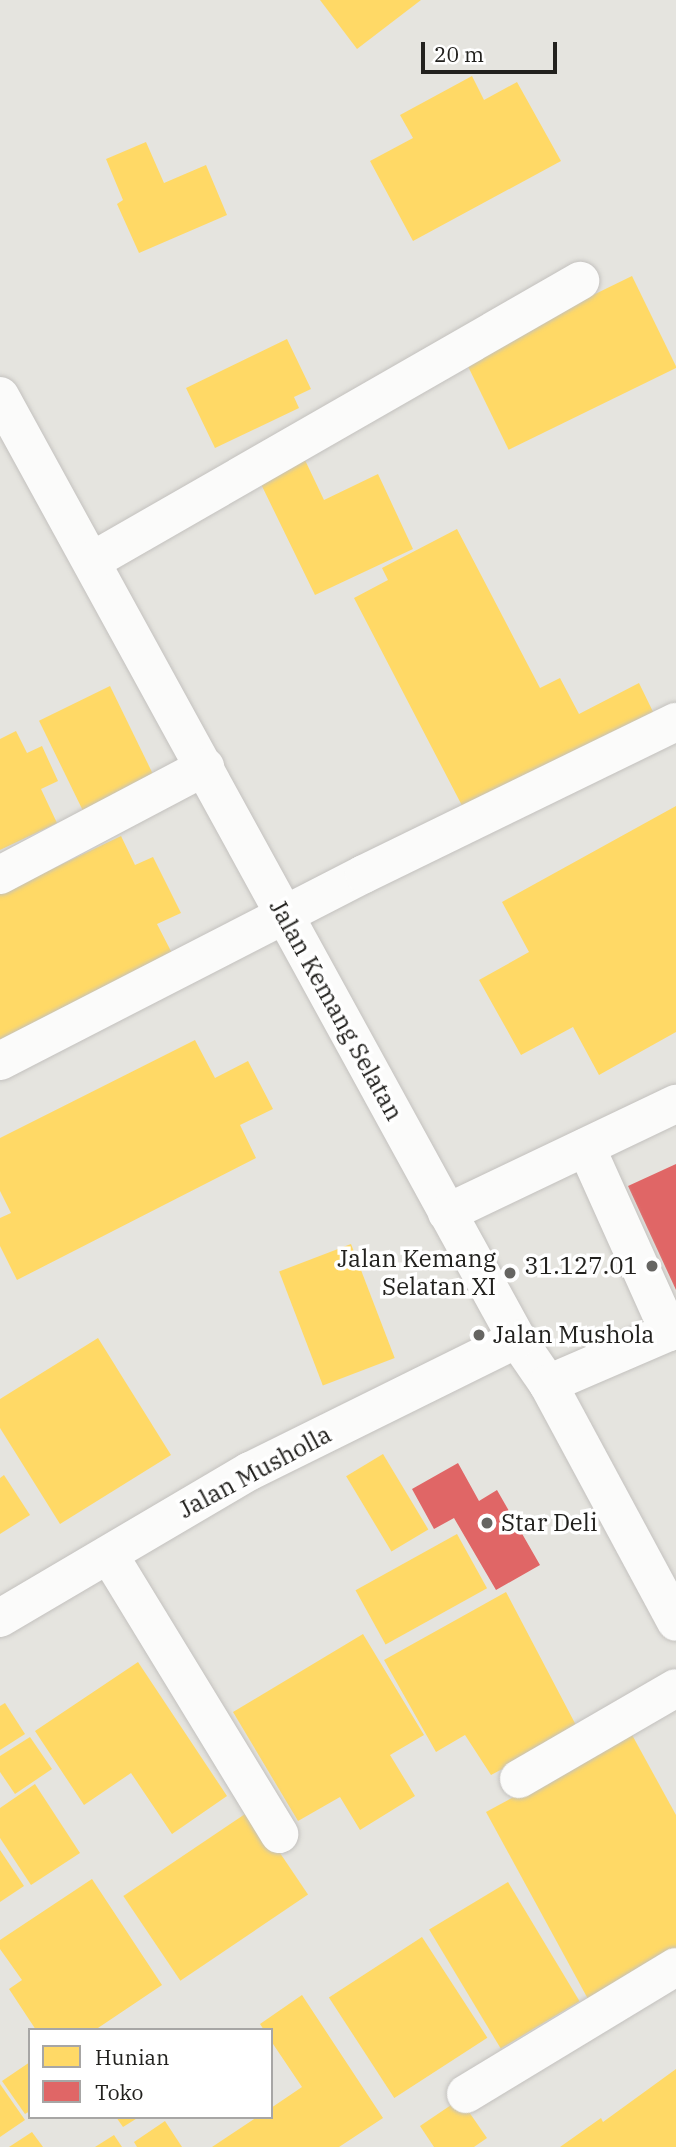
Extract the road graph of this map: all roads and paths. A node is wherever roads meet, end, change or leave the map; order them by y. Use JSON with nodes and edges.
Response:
{"nodes":[{"id":1,"x":580,"y":281,"type":"dead end"},
{"id":2,"x":0,"y":396,"type":"edge"},
{"id":3,"x":92,"y":561,"type":"junction"},
{"id":4,"x":676,"y":722,"type":"edge"},
{"id":5,"x":205,"y":767,"type":"junction"},
{"id":6,"x":0,"y":875,"type":"edge"},
{"id":7,"x":284,"y":915,"type":"junction"},
{"id":8,"x":0,"y":1061,"type":"edge"},
{"id":9,"x":676,"y":1104,"type":"edge"},
{"id":10,"x":586,"y":1147,"type":"junction"},
{"id":11,"x":447,"y":1213,"type":"junction"},
{"id":12,"x":673,"y":1330,"type":"edge"},
{"id":13,"x":517,"y":1339,"type":"junction"},
{"id":14,"x":548,"y":1384,"type":"junction"},
{"id":15,"x":109,"y":1555,"type":"junction"},
{"id":16,"x":0,"y":1618,"type":"edge"},
{"id":17,"x":676,"y":1622,"type":"edge"},
{"id":18,"x":676,"y":1688,"type":"edge"},
{"id":19,"x":519,"y":1779,"type":"dead end"},
{"id":20,"x":279,"y":1834,"type":"dead end"},
{"id":21,"x":676,"y":1967,"type":"edge"},
{"id":22,"x":466,"y":2094,"type":"dead end"}],
"edges":[{"from":1,"to":3,"type":"street"},
{"from":2,"to":3,"type":"street","name":"Jalan Kemang Selatan"},
{"from":3,"to":5,"type":"street","name":"Jalan Kemang Selatan"},
{"from":4,"to":7,"type":"street"},
{"from":5,"to":6,"type":"street"},
{"from":5,"to":7,"type":"street","name":"Jalan Kemang Selatan"},
{"from":7,"to":8,"type":"street"},
{"from":7,"to":11,"type":"street","name":"Jalan Kemang Selatan"},
{"from":9,"to":10,"type":"street"},
{"from":10,"to":11,"type":"street"},
{"from":10,"to":12,"type":"street"},
{"from":11,"to":13,"type":"street","name":"Jalan Kemang Selatan"},
{"from":12,"to":14,"type":"street"},
{"from":13,"to":14,"type":"street","name":"Jalan Kemang Selatan"},
{"from":13,"to":15,"type":"street","name":"Jalan Musholla"},
{"from":14,"to":17,"type":"street","name":"Jalan Kemang Selatan"},
{"from":15,"to":16,"type":"street","name":"Jalan Musholla"},
{"from":15,"to":20,"type":"street"},
{"from":18,"to":19,"type":"street"},
{"from":21,"to":22,"type":"street"}]}
